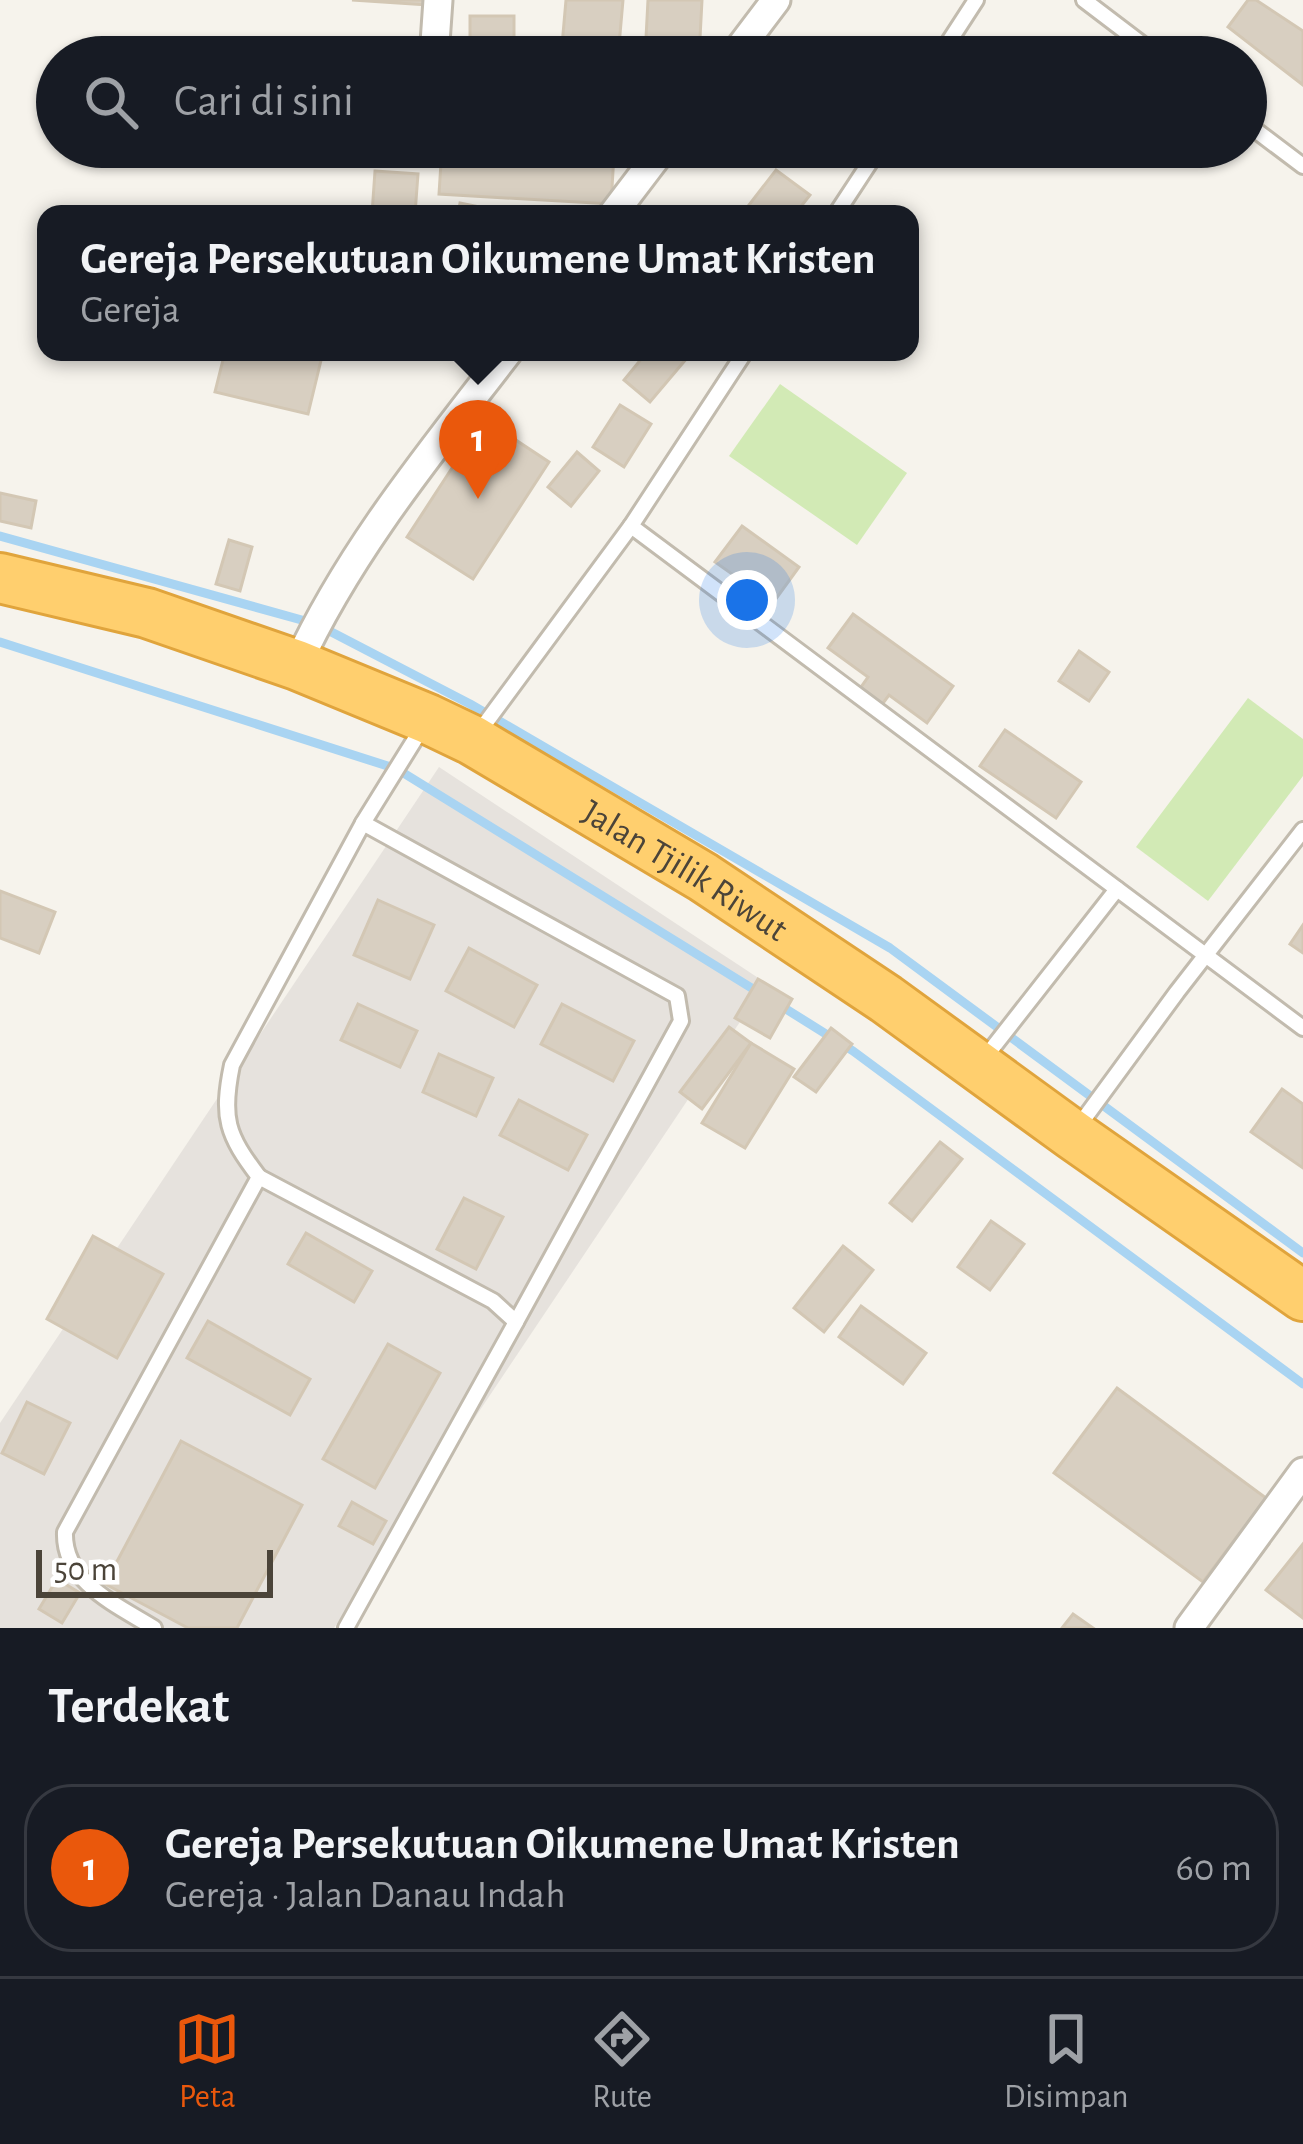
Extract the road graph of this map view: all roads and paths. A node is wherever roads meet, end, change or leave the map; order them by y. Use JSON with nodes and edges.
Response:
{"nodes":[{"id":1,"x":438,"y":0,"type":"edge"},
{"id":2,"x":776,"y":0,"type":"edge"},
{"id":3,"x":976,"y":0,"type":"edge"},
{"id":4,"x":1084,"y":0,"type":"edge"},
{"id":5,"x":435,"y":36,"type":"edge"},
{"id":6,"x":749,"y":36,"type":"edge"},
{"id":7,"x":953,"y":36,"type":"edge"},
{"id":8,"x":1131,"y":36,"type":"edge"},
{"id":9,"x":1267,"y":139,"type":"edge"},
{"id":10,"x":1303,"y":166,"type":"edge"},
{"id":11,"x":648,"y":168,"type":"edge"},
{"id":12,"x":866,"y":168,"type":"edge"},
{"id":13,"x":620,"y":205,"type":"edge"},
{"id":14,"x":842,"y":205,"type":"edge"},
{"id":15,"x":501,"y":361,"type":"edge"},
{"id":16,"x":739,"y":361,"type":"edge"},
{"id":17,"x":631,"y":526,"type":"junction"},
{"id":18,"x":0,"y":578,"type":"edge"},
{"id":19,"x":297,"y":665,"type":"junction"},
{"id":20,"x":428,"y":719,"type":"junction"},
{"id":21,"x":472,"y":740,"type":"junction"},
{"id":22,"x":363,"y":823,"type":"junction"},
{"id":23,"x":1303,"y":830,"type":"edge"},
{"id":24,"x":1117,"y":889,"type":"junction"},
{"id":25,"x":1207,"y":957,"type":"junction"},
{"id":26,"x":1303,"y":1028,"type":"edge"},
{"id":27,"x":978,"y":1067,"type":"junction"},
{"id":28,"x":1072,"y":1135,"type":"junction"},
{"id":29,"x":259,"y":1177,"type":"junction"},
{"id":30,"x":1303,"y":1296,"type":"edge"},
{"id":31,"x":516,"y":1322,"type":"junction"},
{"id":32,"x":1303,"y":1472,"type":"edge"},
{"id":33,"x":154,"y":1628,"type":"edge"},
{"id":34,"x":346,"y":1628,"type":"edge"},
{"id":35,"x":1189,"y":1628,"type":"edge"}],
"edges":[{"from":1,"to":5,"type":"street"},
{"from":2,"to":6,"type":"street"},
{"from":3,"to":7,"type":"lane"},
{"from":4,"to":8,"type":"lane"},
{"from":9,"to":10,"type":"lane"},
{"from":11,"to":13,"type":"street"},
{"from":12,"to":14,"type":"lane"},
{"from":15,"to":19,"type":"street"},
{"from":16,"to":17,"type":"lane"},
{"from":17,"to":21,"type":"lane"},
{"from":17,"to":24,"type":"lane"},
{"from":18,"to":19,"type":"highway","name":"Jalan Tjilik Riwut"},
{"from":19,"to":20,"type":"highway","name":"Jalan Tjilik Riwut"},
{"from":20,"to":21,"type":"highway","name":"Jalan Tjilik Riwut"},
{"from":20,"to":22,"type":"lane"},
{"from":21,"to":27,"type":"highway","name":"Jalan Tjilik Riwut"},
{"from":22,"to":29,"type":"lane"},
{"from":22,"to":31,"type":"lane"},
{"from":23,"to":25,"type":"lane"},
{"from":24,"to":25,"type":"lane"},
{"from":24,"to":27,"type":"lane"},
{"from":25,"to":26,"type":"lane"},
{"from":25,"to":28,"type":"lane"},
{"from":27,"to":28,"type":"highway","name":"Jalan Tjilik Riwut"},
{"from":28,"to":30,"type":"highway","name":"Jalan Tjilik Riwut"},
{"from":29,"to":31,"type":"lane"},
{"from":29,"to":33,"type":"lane"},
{"from":31,"to":34,"type":"lane"},
{"from":32,"to":35,"type":"street"}]}
